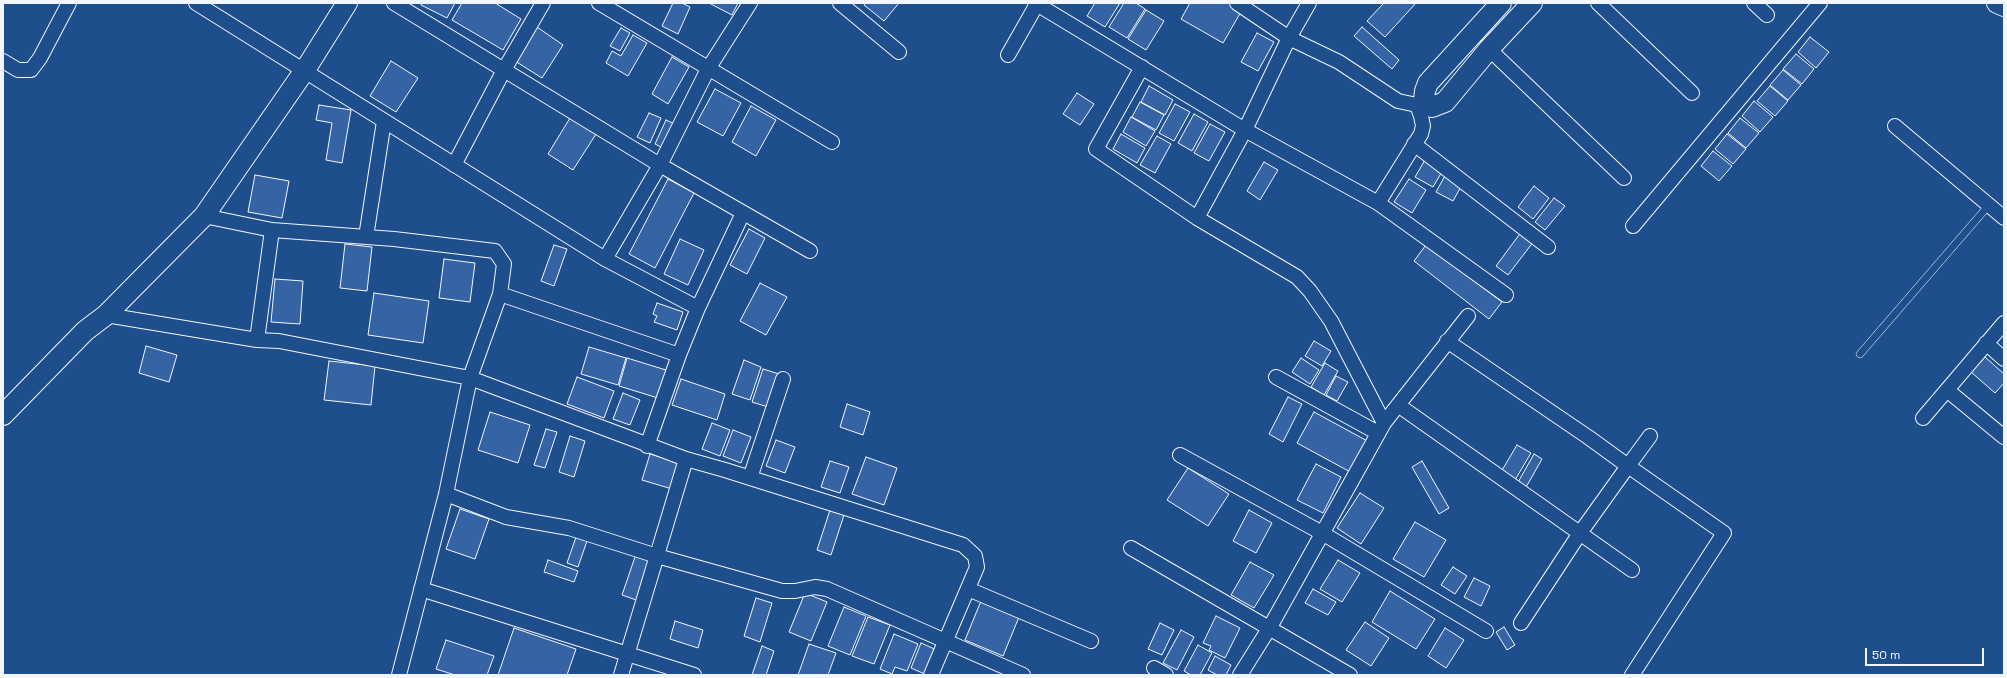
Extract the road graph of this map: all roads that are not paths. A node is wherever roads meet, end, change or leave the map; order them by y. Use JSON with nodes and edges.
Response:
{"nodes":[{"id":1,"x":69,"y":3,"type":"edge"},
{"id":2,"x":196,"y":3,"type":"edge"},
{"id":3,"x":347,"y":3,"type":"edge"},
{"id":4,"x":394,"y":3,"type":"edge"},
{"id":5,"x":543,"y":3,"type":"edge"},
{"id":6,"x":599,"y":3,"type":"edge"},
{"id":7,"x":750,"y":3,"type":"edge"},
{"id":8,"x":840,"y":3,"type":"edge"},
{"id":9,"x":1237,"y":3,"type":"edge"},
{"id":10,"x":1309,"y":3,"type":"edge"},
{"id":11,"x":1501,"y":3,"type":"edge"},
{"id":12,"x":1532,"y":3,"type":"edge"},
{"id":13,"x":1598,"y":3,"type":"edge"},
{"id":14,"x":1754,"y":3,"type":"edge"},
{"id":15,"x":1820,"y":3,"type":"edge"},
{"id":16,"x":1997,"y":3,"type":"edge"},
{"id":17,"x":1036,"y":4,"type":"edge"},
{"id":18,"x":2004,"y":6,"type":"edge"},
{"id":19,"x":1767,"y":15,"type":"dead end"},
{"id":20,"x":1289,"y":38,"type":"junction"},
{"id":21,"x":1489,"y":49,"type":"junction"},
{"id":22,"x":899,"y":52,"type":"dead end"},
{"id":23,"x":1008,"y":55,"type":"dead end"},
{"id":24,"x":3,"y":62,"type":"edge"},
{"id":25,"x":1142,"y":67,"type":"junction"},
{"id":26,"x":708,"y":69,"type":"junction"},
{"id":27,"x":305,"y":70,"type":"junction"},
{"id":28,"x":504,"y":70,"type":"junction"},
{"id":29,"x":1692,"y":93,"type":"dead end"},
{"id":30,"x":1421,"y":105,"type":"junction"},
{"id":31,"x":384,"y":121,"type":"junction"},
{"id":32,"x":1895,"y":126,"type":"dead end"},
{"id":33,"x":1245,"y":130,"type":"junction"},
{"id":34,"x":832,"y":142,"type":"dead end"},
{"id":35,"x":1414,"y":144,"type":"junction"},
{"id":36,"x":454,"y":165,"type":"junction"},
{"id":37,"x":660,"y":165,"type":"junction"},
{"id":38,"x":1624,"y":178,"type":"dead end"},
{"id":39,"x":1378,"y":203,"type":"junction"},
{"id":40,"x":1989,"y":204,"type":"junction"},
{"id":41,"x":743,"y":213,"type":"junction"},
{"id":42,"x":204,"y":216,"type":"junction"},
{"id":43,"x":1197,"y":218,"type":"junction"},
{"id":44,"x":2004,"y":218,"type":"edge"},
{"id":45,"x":1632,"y":226,"type":"dead end"},
{"id":46,"x":272,"y":230,"type":"junction"},
{"id":47,"x":366,"y":237,"type":"junction"},
{"id":48,"x":1548,"y":247,"type":"dead end"},
{"id":49,"x":810,"y":251,"type":"dead end"},
{"id":50,"x":605,"y":259,"type":"junction"},
{"id":51,"x":500,"y":294,"type":"junction"},
{"id":52,"x":1506,"y":294,"type":"dead end"},
{"id":53,"x":698,"y":308,"type":"junction"},
{"id":54,"x":106,"y":315,"type":"junction"},
{"id":55,"x":1468,"y":316,"type":"dead end"},
{"id":56,"x":2004,"y":323,"type":"edge"},
{"id":57,"x":257,"y":340,"type":"junction"},
{"id":58,"x":1448,"y":341,"type":"junction"},
{"id":59,"x":1986,"y":343,"type":"junction"},
{"id":60,"x":1860,"y":354,"type":"dead end"},
{"id":61,"x":679,"y":355,"type":"junction"},
{"id":62,"x":2004,"y":359,"type":"edge"},
{"id":63,"x":1276,"y":377,"type":"dead end"},
{"id":64,"x":470,"y":378,"type":"junction"},
{"id":65,"x":784,"y":379,"type":"dead end"},
{"id":66,"x":1947,"y":390,"type":"junction"},
{"id":67,"x":1398,"y":405,"type":"junction"},
{"id":68,"x":3,"y":415,"type":"edge"},
{"id":69,"x":1923,"y":418,"type":"dead end"},
{"id":70,"x":1381,"y":428,"type":"junction"},
{"id":71,"x":1650,"y":436,"type":"dead end"},
{"id":72,"x":2004,"y":437,"type":"edge"},
{"id":73,"x":646,"y":446,"type":"junction"},
{"id":74,"x":1180,"y":455,"type":"dead end"},
{"id":75,"x":686,"y":460,"type":"junction"},
{"id":76,"x":1628,"y":466,"type":"junction"},
{"id":77,"x":750,"y":478,"type":"junction"},
{"id":78,"x":446,"y":494,"type":"junction"},
{"id":79,"x":1322,"y":533,"type":"junction"},
{"id":80,"x":1580,"y":533,"type":"junction"},
{"id":81,"x":1131,"y":548,"type":"dead end"},
{"id":82,"x":657,"y":556,"type":"junction"},
{"id":83,"x":1632,"y":570,"type":"dead end"},
{"id":84,"x":421,"y":589,"type":"junction"},
{"id":85,"x":968,"y":589,"type":"junction"},
{"id":86,"x":1521,"y":623,"type":"dead end"},
{"id":87,"x":1270,"y":627,"type":"junction"},
{"id":88,"x":1486,"y":631,"type":"dead end"},
{"id":89,"x":1091,"y":641,"type":"dead end"},
{"id":90,"x":946,"y":642,"type":"junction"},
{"id":91,"x":627,"y":654,"type":"junction"},
{"id":92,"x":1154,"y":668,"type":"dead end"},
{"id":93,"x":399,"y":675,"type":"edge"},
{"id":94,"x":621,"y":675,"type":"edge"},
{"id":95,"x":694,"y":675,"type":"edge"},
{"id":96,"x":931,"y":675,"type":"edge"},
{"id":97,"x":1023,"y":675,"type":"edge"},
{"id":98,"x":1166,"y":675,"type":"edge"},
{"id":99,"x":1240,"y":675,"type":"edge"},
{"id":100,"x":1350,"y":675,"type":"edge"},
{"id":101,"x":1632,"y":675,"type":"edge"}],
"edges":[{"from":1,"to":24,"type":"street"},
{"from":2,"to":27,"type":"street"},
{"from":3,"to":27,"type":"street"},
{"from":4,"to":28,"type":"street"},
{"from":5,"to":28,"type":"street"},
{"from":6,"to":26,"type":"street"},
{"from":7,"to":26,"type":"street"},
{"from":8,"to":22,"type":"street"},
{"from":9,"to":20,"type":"street"},
{"from":10,"to":20,"type":"street"},
{"from":11,"to":30,"type":"street"},
{"from":12,"to":21,"type":"street"},
{"from":13,"to":29,"type":"street"},
{"from":14,"to":19,"type":"street"},
{"from":15,"to":45,"type":"street"},
{"from":16,"to":18,"type":"street"},
{"from":17,"to":23,"type":"street"},
{"from":17,"to":25,"type":"street"},
{"from":20,"to":30,"type":"street"},
{"from":20,"to":33,"type":"street"},
{"from":21,"to":30,"type":"street"},
{"from":21,"to":38,"type":"street"},
{"from":25,"to":33,"type":"street"},
{"from":25,"to":43,"type":"street"},
{"from":26,"to":34,"type":"street"},
{"from":26,"to":37,"type":"street"},
{"from":27,"to":31,"type":"street"},
{"from":27,"to":42,"type":"street"},
{"from":28,"to":36,"type":"street"},
{"from":28,"to":37,"type":"street"},
{"from":30,"to":35,"type":"street"},
{"from":31,"to":36,"type":"street"},
{"from":31,"to":47,"type":"street"},
{"from":32,"to":40,"type":"street"},
{"from":33,"to":39,"type":"street"},
{"from":33,"to":43,"type":"street"},
{"from":35,"to":39,"type":"street"},
{"from":35,"to":48,"type":"street"},
{"from":36,"to":50,"type":"street"},
{"from":37,"to":41,"type":"street"},
{"from":37,"to":50,"type":"street"},
{"from":39,"to":52,"type":"street"},
{"from":40,"to":44,"type":"street"},
{"from":40,"to":60,"type":"lane"},
{"from":41,"to":49,"type":"street"},
{"from":41,"to":53,"type":"street"},
{"from":42,"to":46,"type":"street"},
{"from":42,"to":54,"type":"street"},
{"from":43,"to":70,"type":"street"},
{"from":46,"to":47,"type":"street"},
{"from":46,"to":57,"type":"street"},
{"from":47,"to":51,"type":"street"},
{"from":50,"to":53,"type":"street"},
{"from":51,"to":61,"type":"street"},
{"from":51,"to":64,"type":"street"},
{"from":53,"to":61,"type":"street"},
{"from":54,"to":57,"type":"street"},
{"from":54,"to":68,"type":"street"},
{"from":55,"to":58,"type":"street"},
{"from":56,"to":59,"type":"street"},
{"from":57,"to":64,"type":"street"},
{"from":58,"to":67,"type":"street"},
{"from":58,"to":76,"type":"street"},
{"from":59,"to":62,"type":"street"},
{"from":59,"to":66,"type":"street"},
{"from":61,"to":73,"type":"street"},
{"from":63,"to":70,"type":"street"},
{"from":64,"to":73,"type":"street"},
{"from":64,"to":78,"type":"street"},
{"from":65,"to":77,"type":"street"},
{"from":66,"to":69,"type":"street"},
{"from":66,"to":72,"type":"street"},
{"from":67,"to":70,"type":"street"},
{"from":67,"to":80,"type":"street"},
{"from":70,"to":79,"type":"street"},
{"from":71,"to":76,"type":"street"},
{"from":73,"to":75,"type":"street"},
{"from":74,"to":79,"type":"street"},
{"from":75,"to":77,"type":"street"},
{"from":75,"to":82,"type":"street"},
{"from":76,"to":80,"type":"street"},
{"from":76,"to":101,"type":"street"},
{"from":77,"to":85,"type":"street"},
{"from":78,"to":82,"type":"street"},
{"from":78,"to":84,"type":"street"},
{"from":79,"to":87,"type":"street"},
{"from":79,"to":88,"type":"street"},
{"from":80,"to":83,"type":"street"},
{"from":80,"to":86,"type":"street"},
{"from":81,"to":87,"type":"street"},
{"from":82,"to":90,"type":"street"},
{"from":82,"to":91,"type":"street"},
{"from":84,"to":91,"type":"street"},
{"from":84,"to":93,"type":"street"},
{"from":85,"to":89,"type":"street"},
{"from":85,"to":90,"type":"street"},
{"from":87,"to":99,"type":"street"},
{"from":87,"to":100,"type":"street"},
{"from":90,"to":96,"type":"street"},
{"from":90,"to":97,"type":"street"},
{"from":91,"to":94,"type":"street"},
{"from":91,"to":95,"type":"street"},
{"from":92,"to":98,"type":"street"}]}
